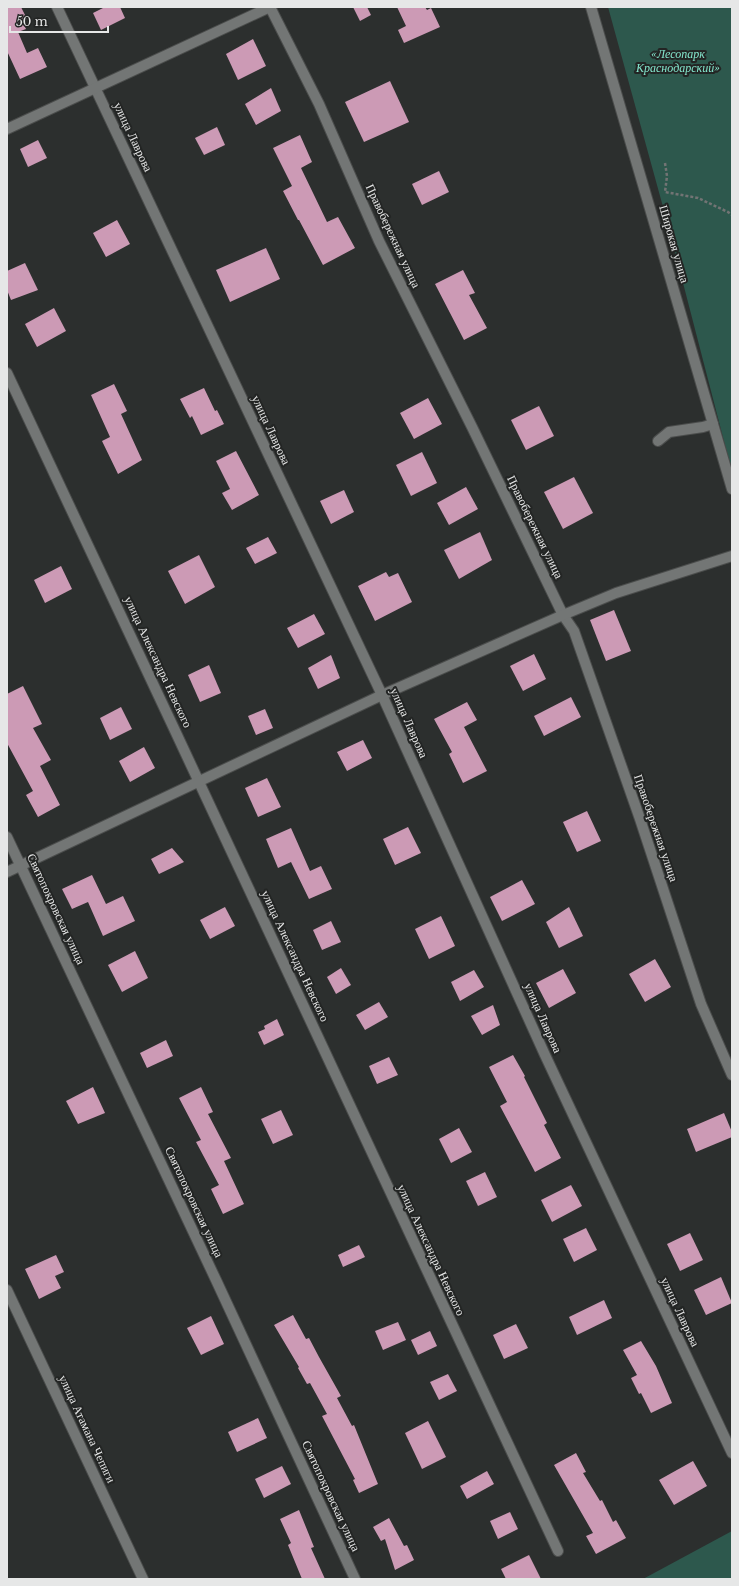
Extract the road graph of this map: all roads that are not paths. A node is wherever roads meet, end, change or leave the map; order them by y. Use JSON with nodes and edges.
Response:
{"nodes":[{"id":1,"x":57,"y":7,"type":"edge"},
{"id":2,"x":270,"y":7,"type":"edge"},
{"id":3,"x":591,"y":7,"type":"edge"},
{"id":4,"x":95,"y":88,"type":"junction"},
{"id":5,"x":7,"y":129,"type":"edge"},
{"id":6,"x":7,"y":373,"type":"edge"},
{"id":7,"x":713,"y":424,"type":"junction"},
{"id":8,"x":658,"y":441,"type":"dead end"},
{"id":9,"x":732,"y":488,"type":"edge"},
{"id":10,"x":732,"y":556,"type":"edge"},
{"id":11,"x":563,"y":615,"type":"junction"},
{"id":12,"x":382,"y":695,"type":"junction"},
{"id":13,"x":200,"y":781,"type":"junction"},
{"id":14,"x":7,"y":837,"type":"edge"},
{"id":15,"x":21,"y":865,"type":"junction"},
{"id":16,"x":7,"y":872,"type":"edge"},
{"id":17,"x":732,"y":1075,"type":"edge"},
{"id":18,"x":7,"y":1290,"type":"edge"},
{"id":19,"x":732,"y":1453,"type":"edge"},
{"id":20,"x":558,"y":1551,"type":"dead end"},
{"id":21,"x":143,"y":1579,"type":"edge"},
{"id":22,"x":355,"y":1579,"type":"edge"}],
"edges":[{"from":1,"to":4,"type":"street","name":"улица Лаврова"},
{"from":2,"to":4,"type":"street"},
{"from":2,"to":11,"type":"street","name":"Правобережная улица"},
{"from":3,"to":7,"type":"street","name":"Широкая улица"},
{"from":4,"to":5,"type":"street"},
{"from":4,"to":12,"type":"street","name":"улица Лаврова"},
{"from":6,"to":13,"type":"street","name":"улица Александра Невского"},
{"from":7,"to":8,"type":"street"},
{"from":7,"to":9,"type":"street","name":"Широкая улица"},
{"from":10,"to":11,"type":"street"},
{"from":11,"to":12,"type":"street"},
{"from":11,"to":17,"type":"street","name":"Правобережная улица"},
{"from":12,"to":13,"type":"street"},
{"from":12,"to":19,"type":"street","name":"улица Лаврова"},
{"from":13,"to":15,"type":"street"},
{"from":13,"to":20,"type":"street","name":"улица Александра Невского"},
{"from":14,"to":15,"type":"street","name":"Святопокровская улица"},
{"from":15,"to":16,"type":"street"},
{"from":15,"to":22,"type":"street","name":"Святопокровская улица"},
{"from":18,"to":21,"type":"street","name":"улица Атамана Чепиги"}]}
